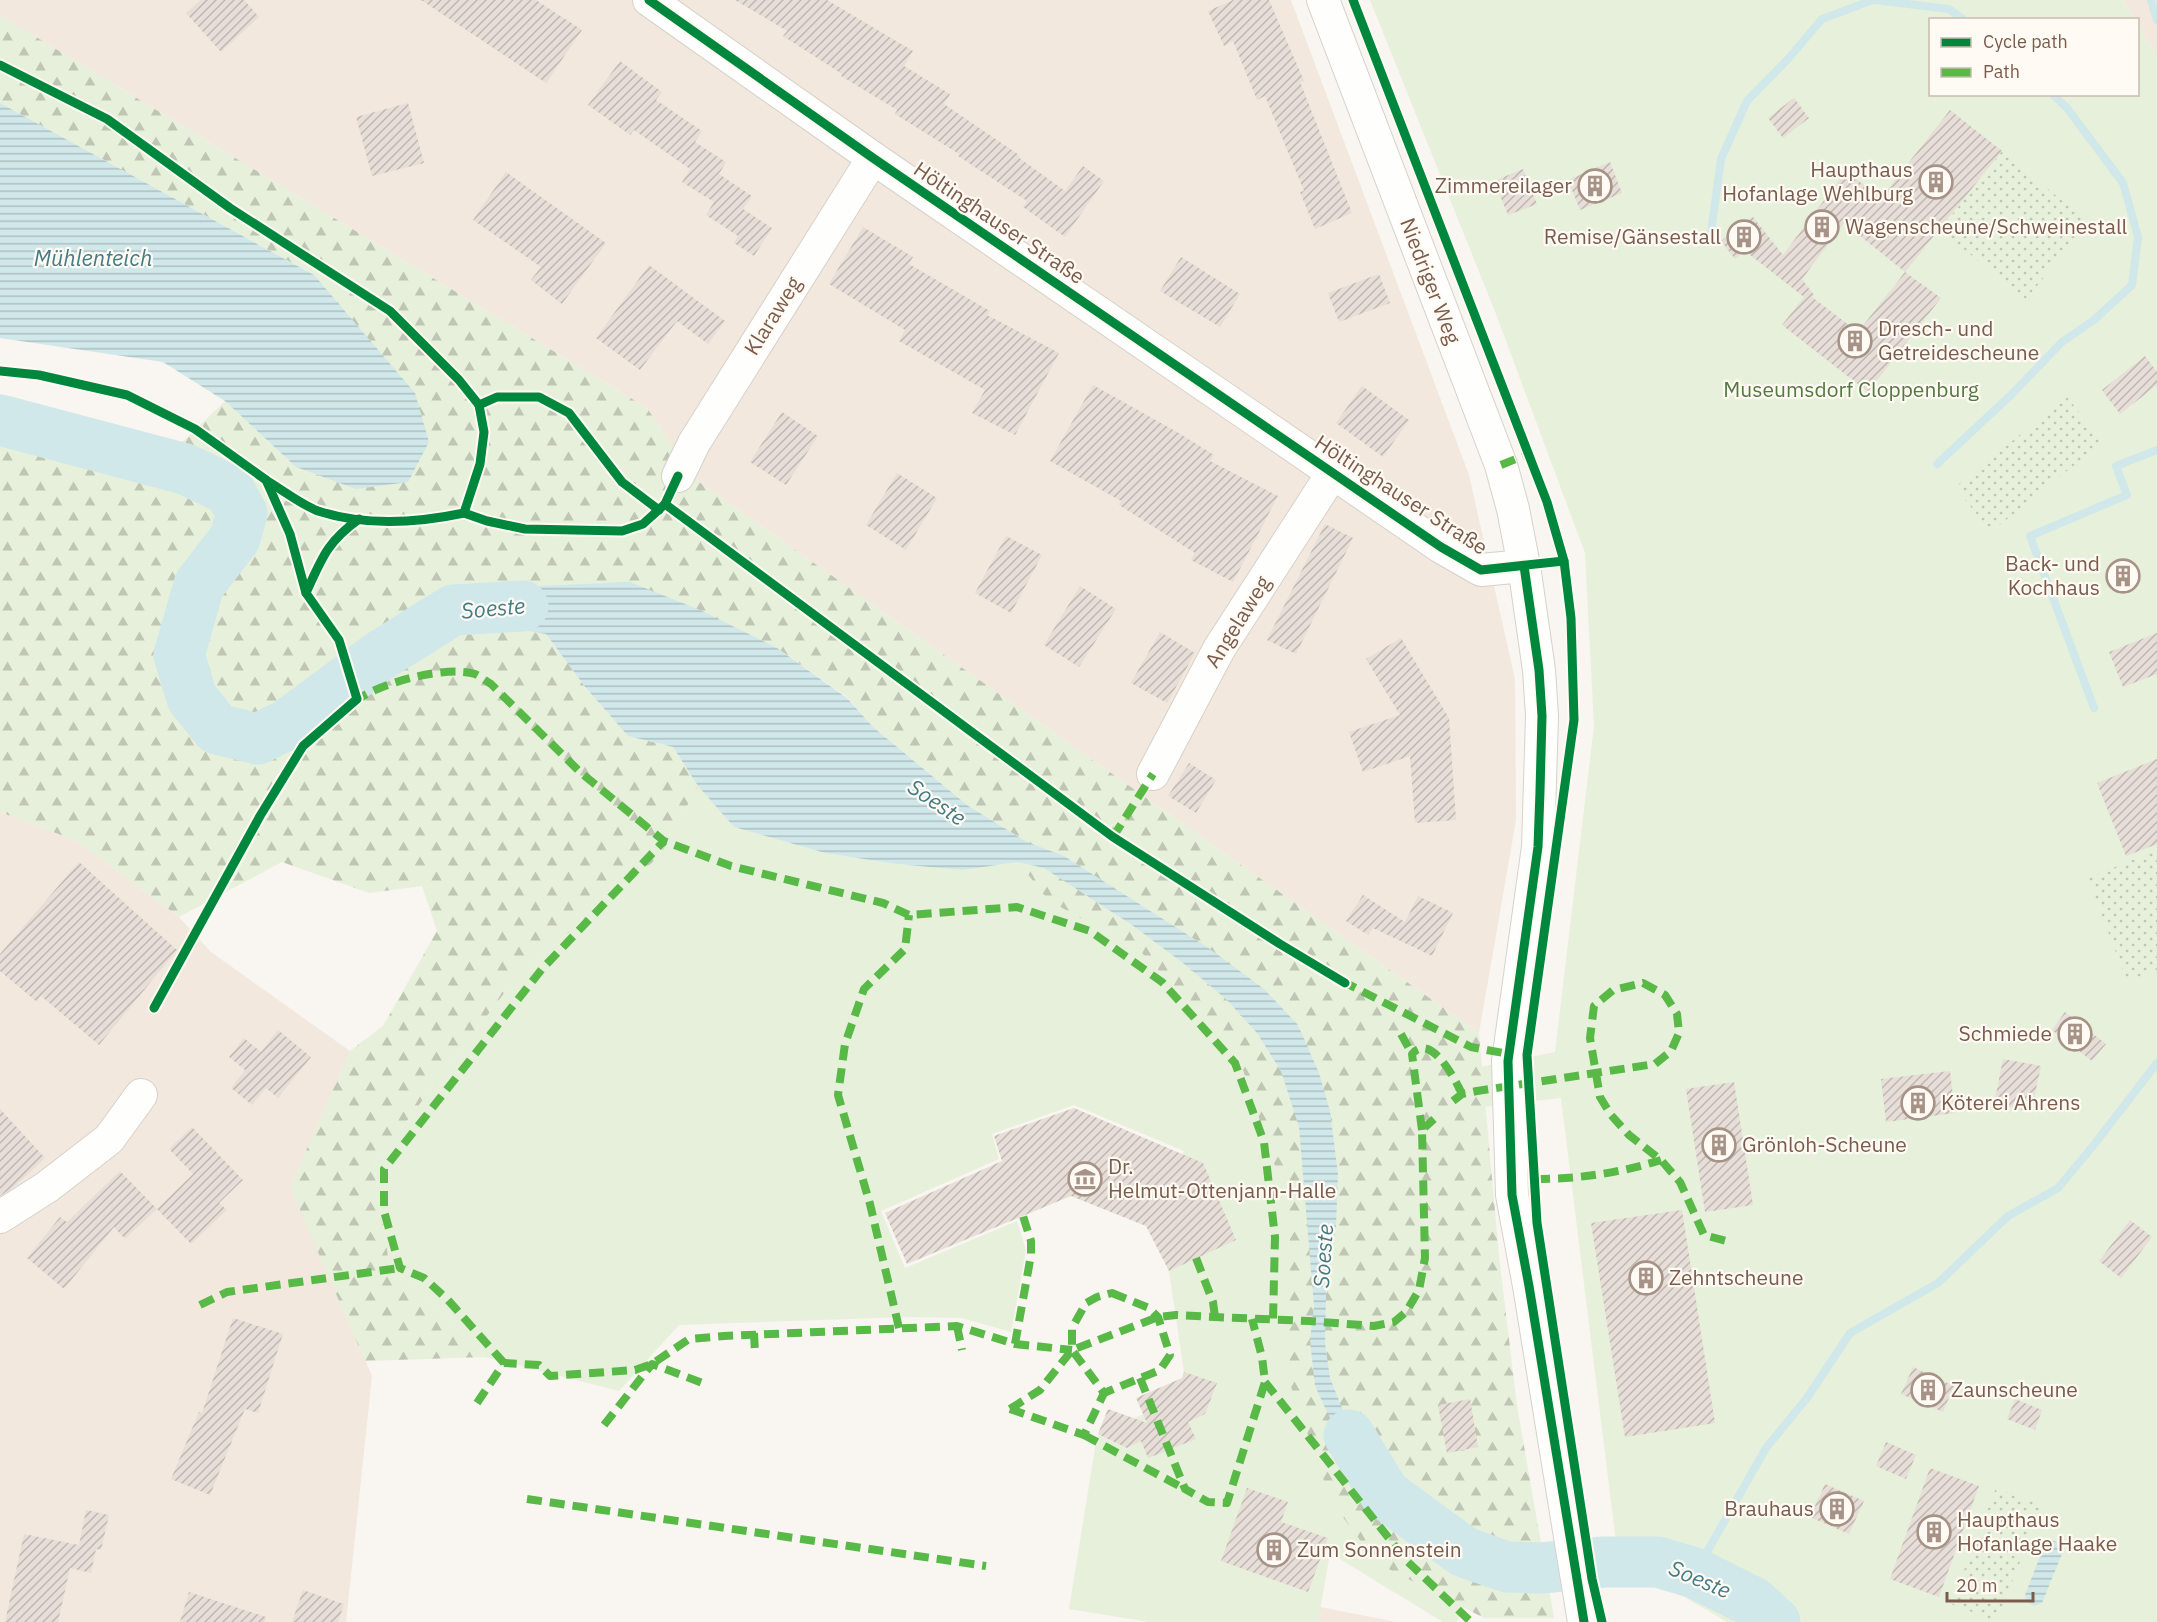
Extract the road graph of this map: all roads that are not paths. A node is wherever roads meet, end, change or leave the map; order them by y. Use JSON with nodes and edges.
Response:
{"nodes":[{"id":1,"x":1323,"y":0,"type":"edge"},
{"id":2,"x":655,"y":1,"type":"edge"},
{"id":3,"x":873,"y":159,"type":"junction"},
{"id":4,"x":1332,"y":474,"type":"junction"},
{"id":5,"x":678,"y":476,"type":"dead end"},
{"id":6,"x":1524,"y":566,"type":"junction"},
{"id":7,"x":1153,"y":774,"type":"dead end"},
{"id":8,"x":141,"y":1095,"type":"dead end"},
{"id":9,"x":0,"y":1217,"type":"edge"},
{"id":10,"x":1584,"y":1622,"type":"edge"}],
"edges":[{"from":1,"to":6,"type":"street","name":"Niedriger Weg"},
{"from":2,"to":3,"type":"street","name":"Höltinghauser Straße"},
{"from":3,"to":4,"type":"street","name":"Höltinghauser Straße"},
{"from":3,"to":5,"type":"street","name":"Klaraweg"},
{"from":4,"to":6,"type":"street","name":"Höltinghauser Straße"},
{"from":4,"to":7,"type":"street","name":"Angelaweg"},
{"from":6,"to":10,"type":"street"},
{"from":8,"to":9,"type":"street"}]}
